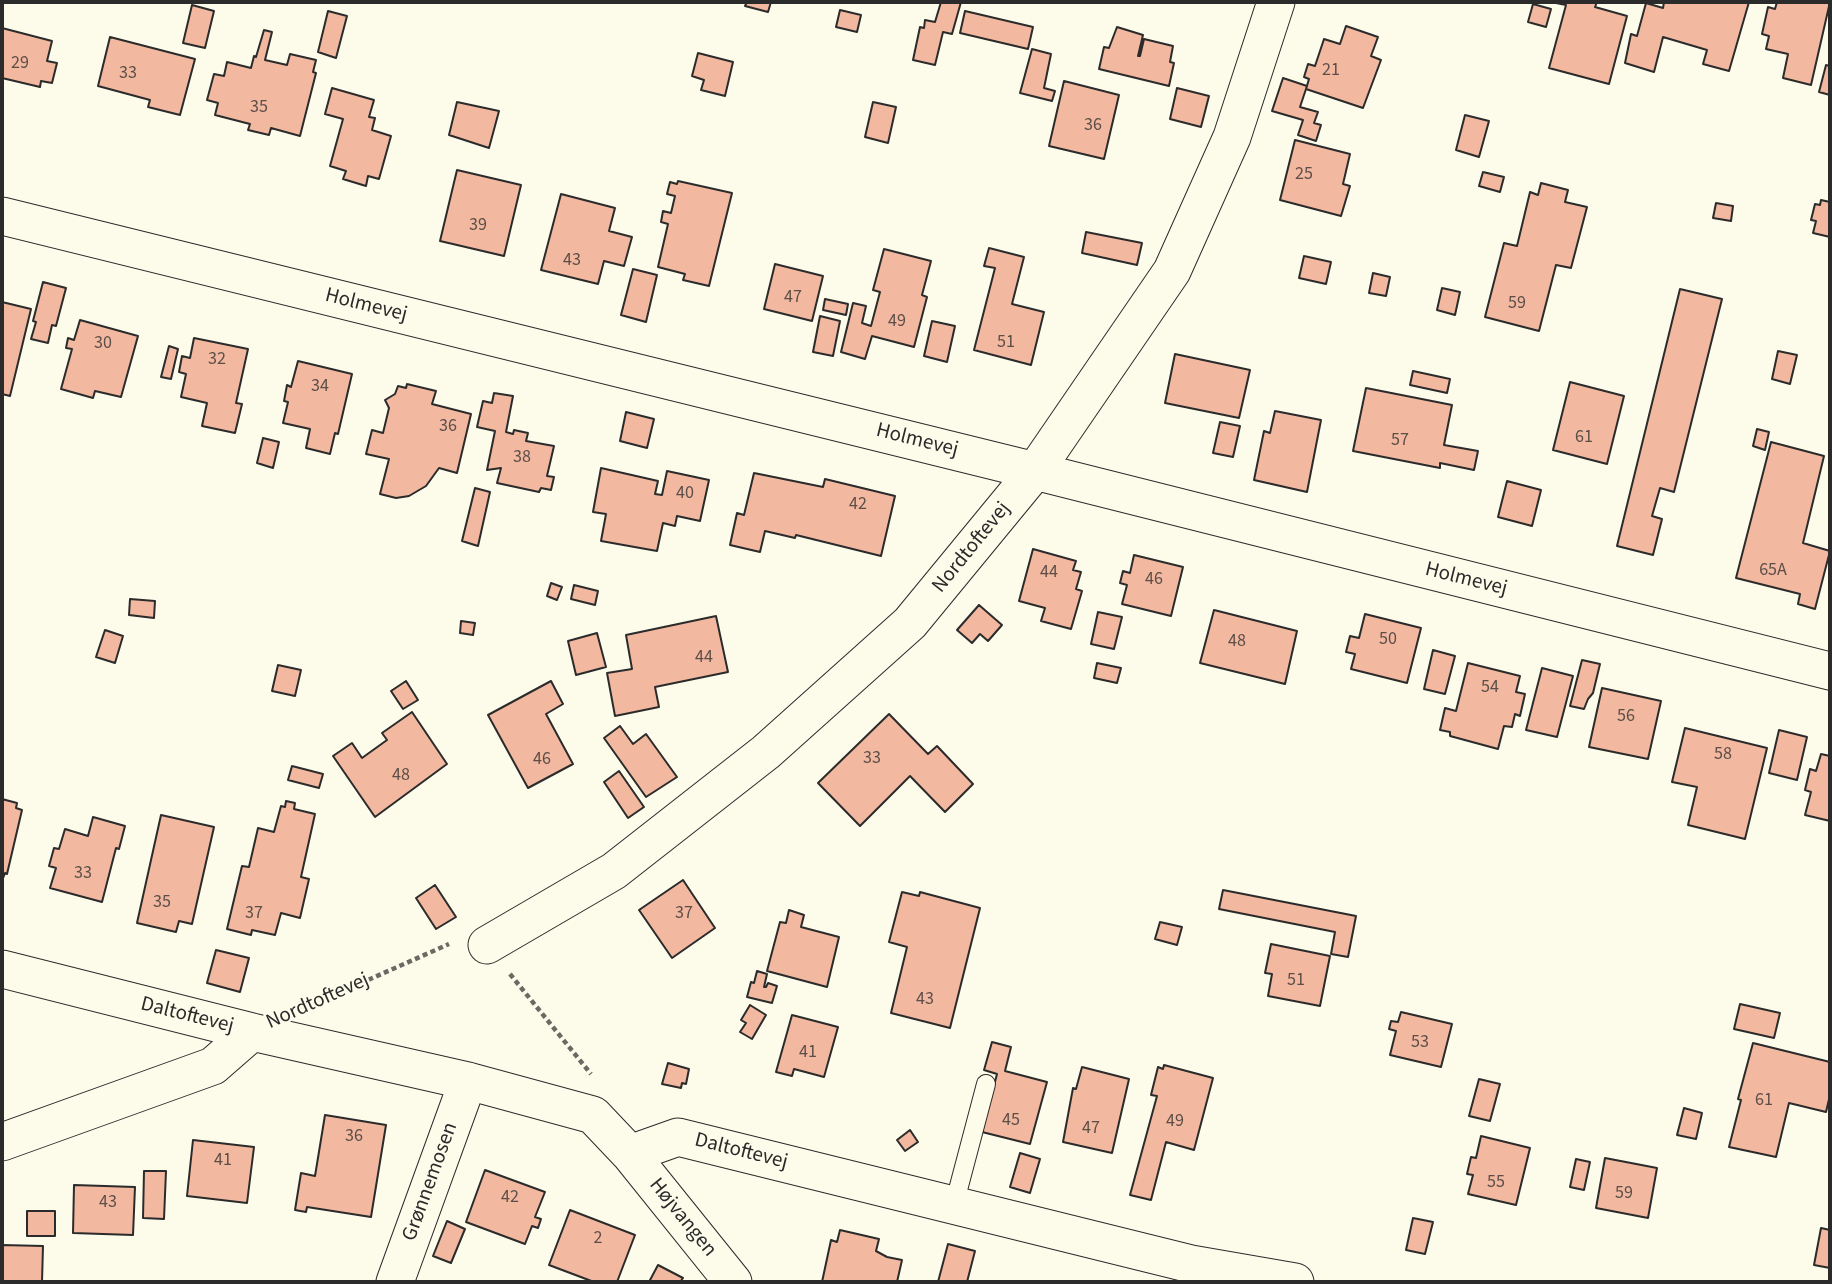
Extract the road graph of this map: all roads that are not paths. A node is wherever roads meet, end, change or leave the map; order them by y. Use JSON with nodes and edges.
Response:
{"nodes":[{"id":1,"x":1276,"y":2,"type":"edge"},
{"id":2,"x":2,"y":216,"type":"edge"},
{"id":3,"x":1035,"y":471,"type":"junction"},
{"id":4,"x":1830,"y":671,"type":"edge"},
{"id":5,"x":487,"y":945,"type":"road end"},
{"id":6,"x":2,"y":969,"type":"edge"},
{"id":7,"x":252,"y":1032,"type":"junction"},
{"id":8,"x":468,"y":1081,"type":"junction"},
{"id":9,"x":986,"y":1084,"type":"dead end"},
{"id":10,"x":2,"y":1142,"type":"edge"},
{"id":11,"x":630,"y":1154,"type":"junction"},
{"id":12,"x":954,"y":1205,"type":"junction"},
{"id":13,"x":395,"y":1282,"type":"edge"},
{"id":14,"x":733,"y":1282,"type":"edge"},
{"id":15,"x":1295,"y":1282,"type":"edge"}],
"edges":[{"from":1,"to":3,"type":"street","name":"Nordtoftevej"},
{"from":2,"to":3,"type":"street","name":"Holmevej"},
{"from":3,"to":4,"type":"street","name":"Holmevej"},
{"from":3,"to":5,"type":"street","name":"Nordtoftevej"},
{"from":6,"to":7,"type":"street","name":"Daltoftevej"},
{"from":7,"to":8,"type":"street","name":"Daltoftevej"},
{"from":7,"to":10,"type":"street","name":"Nordtoftevej"},
{"from":8,"to":11,"type":"street","name":"Daltoftevej"},
{"from":8,"to":13,"type":"street","name":"Grønnemosen"},
{"from":9,"to":12,"type":"lane"},
{"from":11,"to":12,"type":"street","name":"Daltoftevej"},
{"from":11,"to":14,"type":"street","name":"Højvangen"},
{"from":12,"to":15,"type":"street","name":"Daltoftevej"}]}
